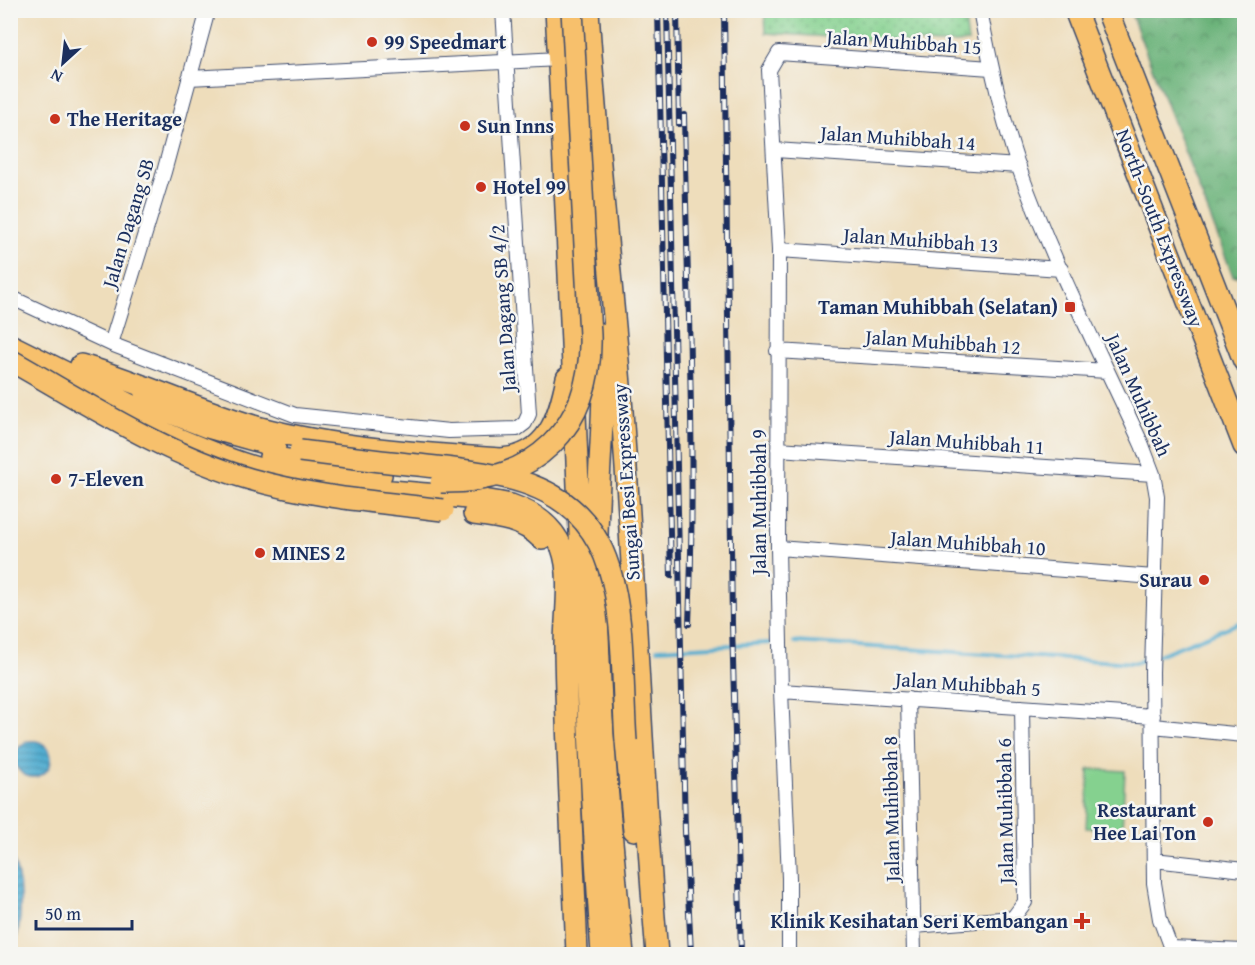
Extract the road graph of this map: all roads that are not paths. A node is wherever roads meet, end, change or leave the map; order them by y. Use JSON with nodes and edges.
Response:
{"nodes":[{"id":1,"x":208,"y":10,"type":"edge"},
{"id":2,"x":502,"y":10,"type":"edge"},
{"id":3,"x":556,"y":10,"type":"edge"},
{"id":4,"x":572,"y":10,"type":"edge"},
{"id":5,"x":588,"y":10,"type":"edge"},
{"id":6,"x":980,"y":10,"type":"edge"},
{"id":7,"x":1075,"y":10,"type":"edge"},
{"id":8,"x":1107,"y":10,"type":"edge"},
{"id":9,"x":779,"y":53,"type":"joint"},
{"id":10,"x":559,"y":59,"type":"junction"},
{"id":11,"x":506,"y":61,"type":"junction"},
{"id":12,"x":991,"y":68,"type":"junction"},
{"id":13,"x":189,"y":78,"type":"junction"},
{"id":14,"x":775,"y":150,"type":"junction"},
{"id":15,"x":1018,"y":166,"type":"junction"},
{"id":16,"x":605,"y":236,"type":"junction"},
{"id":17,"x":779,"y":250,"type":"junction"},
{"id":18,"x":1061,"y":269,"type":"junction"},
{"id":19,"x":10,"y":297,"type":"edge"},
{"id":20,"x":10,"y":329,"type":"edge"},
{"id":21,"x":111,"y":344,"type":"junction"},
{"id":22,"x":572,"y":344,"type":"junction"},
{"id":23,"x":10,"y":345,"type":"edge"},
{"id":24,"x":777,"y":351,"type":"junction"},
{"id":25,"x":1245,"y":361,"type":"edge"},
{"id":26,"x":10,"y":362,"type":"edge"},
{"id":27,"x":81,"y":365,"type":"junction"},
{"id":28,"x":1107,"y":372,"type":"junction"},
{"id":29,"x":1245,"y":446,"type":"edge"},
{"id":30,"x":778,"y":449,"type":"junction"},
{"id":31,"x":1153,"y":474,"type":"junction"},
{"id":32,"x":778,"y":548,"type":"junction"},
{"id":33,"x":1154,"y":577,"type":"junction"},
{"id":34,"x":781,"y":691,"type":"junction"},
{"id":35,"x":908,"y":699,"type":"junction"},
{"id":36,"x":1022,"y":707,"type":"junction"},
{"id":37,"x":1153,"y":721,"type":"junction"},
{"id":38,"x":1245,"y":735,"type":"edge"},
{"id":39,"x":626,"y":741,"type":"junction"},
{"id":40,"x":590,"y":767,"type":"junction"},
{"id":41,"x":1154,"y":860,"type":"junction"},
{"id":42,"x":574,"y":864,"type":"junction"},
{"id":43,"x":1245,"y":870,"type":"edge"},
{"id":44,"x":619,"y":913,"type":"junction"},
{"id":45,"x":914,"y":926,"type":"junction"},
{"id":46,"x":1172,"y":951,"type":"edge"},
{"id":47,"x":1245,"y":951,"type":"edge"},
{"id":48,"x":577,"y":954,"type":"edge"},
{"id":49,"x":602,"y":954,"type":"edge"},
{"id":50,"x":623,"y":954,"type":"edge"},
{"id":51,"x":643,"y":954,"type":"edge"},
{"id":52,"x":657,"y":954,"type":"edge"},
{"id":53,"x":789,"y":954,"type":"edge"},
{"id":54,"x":914,"y":954,"type":"edge"}],
"edges":[{"from":1,"to":13,"type":"street","name":"Jalan Dagang SB"},
{"from":2,"to":11,"type":"street","name":"Jalan Dagang SB 4/2"},
{"from":3,"to":10,"type":"highway"},
{"from":4,"to":23,"type":"highway","bridge":true},
{"from":5,"to":16,"type":"highway","name":"Sungai Besi Expressway"},
{"from":6,"to":12,"type":"street","name":"Jalan Muhibbah"},
{"from":7,"to":29,"type":"highway","name":"North–South Expressway"},
{"from":8,"to":25,"type":"highway","name":"North–South Expressway"},
{"from":9,"to":12,"type":"street","name":"Jalan Muhibbah 15"},
{"from":9,"to":14,"type":"street","name":"Jalan Muhibbah 9"},
{"from":10,"to":11,"type":"street"},
{"from":10,"to":22,"type":"highway"},
{"from":11,"to":13,"type":"street"},
{"from":11,"to":21,"type":"street","name":"Jalan Dagang SB 4/2"},
{"from":12,"to":15,"type":"street","name":"Jalan Muhibbah"},
{"from":13,"to":21,"type":"street","name":"Jalan Dagang SB"},
{"from":14,"to":15,"type":"street","name":"Jalan Muhibbah 14"},
{"from":14,"to":17,"type":"street","name":"Jalan Muhibbah 9"},
{"from":15,"to":18,"type":"street","name":"Jalan Muhibbah"},
{"from":16,"to":44,"type":"highway"},
{"from":16,"to":52,"type":"highway","name":"Sungai Besi Expressway"},
{"from":17,"to":18,"type":"street","name":"Jalan Muhibbah 13"},
{"from":17,"to":24,"type":"street","name":"Jalan Muhibbah 9"},
{"from":18,"to":28,"type":"street","name":"Jalan Muhibbah"},
{"from":19,"to":21,"type":"street"},
{"from":20,"to":27,"type":"highway"},
{"from":22,"to":27,"type":"highway"},
{"from":22,"to":40,"type":"highway"},
{"from":24,"to":28,"type":"street","name":"Jalan Muhibbah 12"},
{"from":24,"to":30,"type":"street","name":"Jalan Muhibbah 9"},
{"from":26,"to":42,"type":"highway","bridge":true},
{"from":27,"to":39,"type":"highway","bridge":true},
{"from":28,"to":31,"type":"street","name":"Jalan Muhibbah"},
{"from":30,"to":31,"type":"street","name":"Jalan Muhibbah 11"},
{"from":30,"to":32,"type":"street","name":"Jalan Muhibbah 9"},
{"from":31,"to":33,"type":"street","name":"Jalan Muhibbah"},
{"from":32,"to":33,"type":"street","name":"Jalan Muhibbah 10"},
{"from":32,"to":34,"type":"street","name":"Jalan Muhibbah 9"},
{"from":33,"to":37,"type":"street","name":"Jalan Muhibbah"},
{"from":34,"to":35,"type":"street","name":"Jalan Muhibbah 5"},
{"from":34,"to":53,"type":"street","name":"Jalan Muhibbah 9"},
{"from":35,"to":36,"type":"street","name":"Jalan Muhibbah 5"},
{"from":35,"to":45,"type":"street","name":"Jalan Muhibbah 8"},
{"from":36,"to":37,"type":"street","name":"Jalan Muhibbah 5"},
{"from":36,"to":45,"type":"street","name":"Jalan Muhibbah 6"},
{"from":37,"to":38,"type":"street","name":"Jalan Muhibbah 5"},
{"from":37,"to":41,"type":"street","name":"Jalan Muhibbah"},
{"from":39,"to":44,"type":"highway"},
{"from":39,"to":51,"type":"highway"},
{"from":40,"to":42,"type":"highway"},
{"from":40,"to":49,"type":"highway"},
{"from":41,"to":43,"type":"street"},
{"from":41,"to":46,"type":"street","name":"Jalan Muhibbah"},
{"from":42,"to":48,"type":"highway"},
{"from":44,"to":50,"type":"highway"},
{"from":45,"to":54,"type":"street","name":"Jalan Muhibbah 8"},
{"from":46,"to":47,"type":"street"}]}
